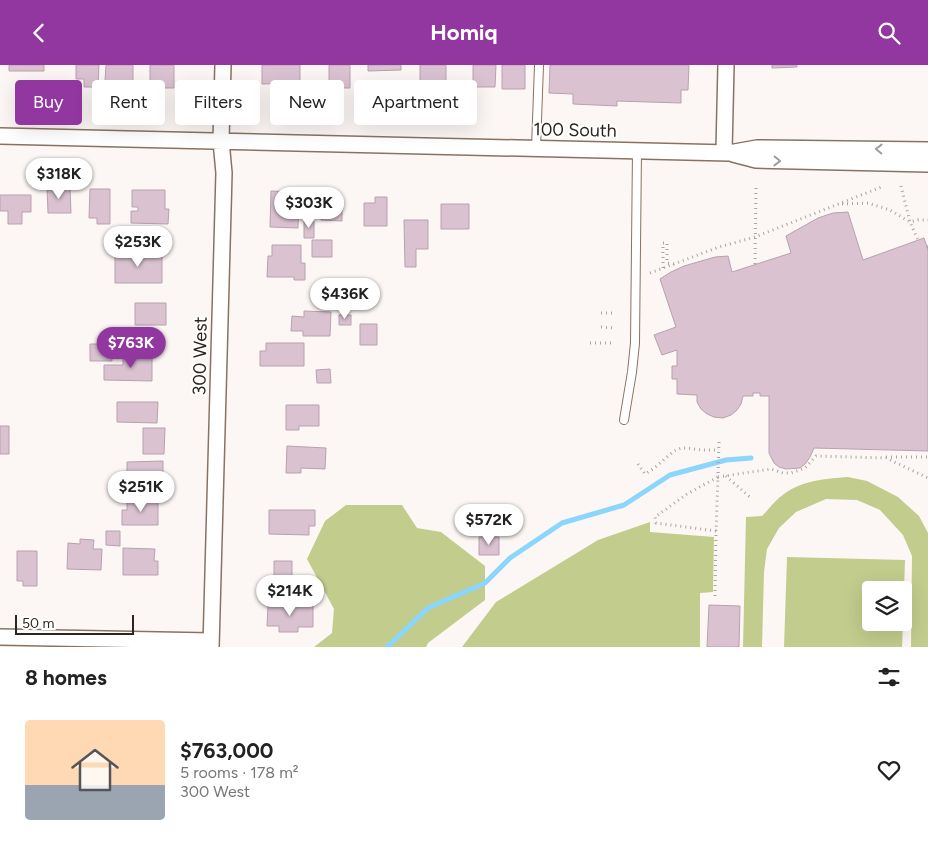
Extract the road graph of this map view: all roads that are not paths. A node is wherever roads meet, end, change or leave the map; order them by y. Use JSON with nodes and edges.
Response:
{"nodes":[{"id":1,"x":223,"y":65,"type":"edge"},
{"id":2,"x":539,"y":65,"type":"edge"},
{"id":3,"x":726,"y":65,"type":"edge"},
{"id":4,"x":0,"y":136,"type":"edge"},
{"id":5,"x":221,"y":141,"type":"junction"},
{"id":6,"x":536,"y":148,"type":"junction"},
{"id":7,"x":928,"y":150,"type":"edge"},
{"id":8,"x":637,"y":151,"type":"junction"},
{"id":9,"x":726,"y":153,"type":"junction"},
{"id":10,"x":928,"y":164,"type":"edge"},
{"id":11,"x":624,"y":420,"type":"dead end"},
{"id":12,"x":0,"y":637,"type":"edge"},
{"id":13,"x":211,"y":644,"type":"edge"}],
"edges":[{"from":1,"to":5,"type":"street","name":"300 West"},
{"from":2,"to":6,"type":"lane"},
{"from":3,"to":9,"type":"street"},
{"from":4,"to":5,"type":"street","name":"100 South"},
{"from":5,"to":6,"type":"street","name":"100 South"},
{"from":5,"to":13,"type":"street","name":"300 West"},
{"from":6,"to":8,"type":"street","name":"100 South"},
{"from":7,"to":9,"type":"street","name":"100 South","one_way":true},
{"from":8,"to":9,"type":"street","name":"100 South"},
{"from":8,"to":11,"type":"lane"},
{"from":9,"to":10,"type":"street","name":"100 South","one_way":true},
{"from":12,"to":13,"type":"street"}]}
